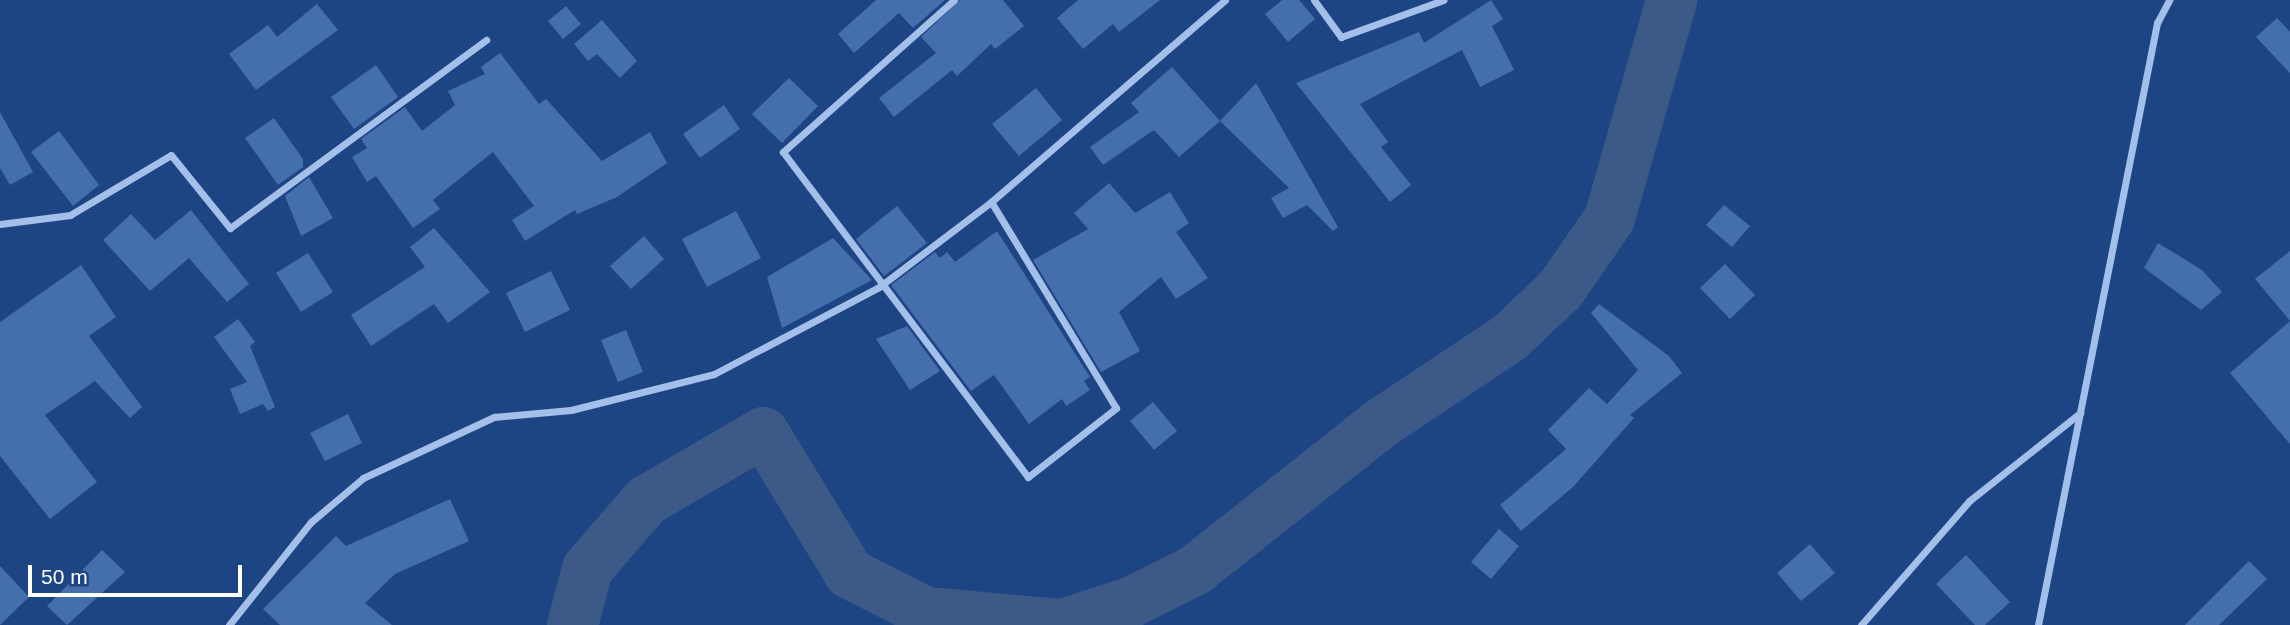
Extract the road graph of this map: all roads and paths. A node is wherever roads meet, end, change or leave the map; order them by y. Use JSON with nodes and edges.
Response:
{"nodes":[{"id":1,"x":954,"y":0,"type":"edge"},
{"id":2,"x":1225,"y":0,"type":"edge"},
{"id":3,"x":1314,"y":0,"type":"edge"},
{"id":4,"x":1443,"y":0,"type":"edge"},
{"id":5,"x":2169,"y":0,"type":"edge"},
{"id":6,"x":486,"y":40,"type":"dead end"},
{"id":7,"x":991,"y":202,"type":"junction"},
{"id":8,"x":0,"y":224,"type":"edge"},
{"id":9,"x":879,"y":287,"type":"junction"},
{"id":10,"x":2080,"y":414,"type":"junction"},
{"id":11,"x":229,"y":625,"type":"edge"},
{"id":12,"x":1861,"y":625,"type":"edge"},
{"id":13,"x":2038,"y":625,"type":"edge"}],
"edges":[{"from":1,"to":9,"type":"street"},
{"from":2,"to":7,"type":"street"},
{"from":3,"to":4,"type":"street"},
{"from":5,"to":10,"type":"street"},
{"from":6,"to":8,"type":"street"},
{"from":7,"to":9,"type":"street"},
{"from":7,"to":9,"type":"street"},
{"from":9,"to":11,"type":"street"},
{"from":10,"to":12,"type":"street"},
{"from":10,"to":13,"type":"street"}]}
